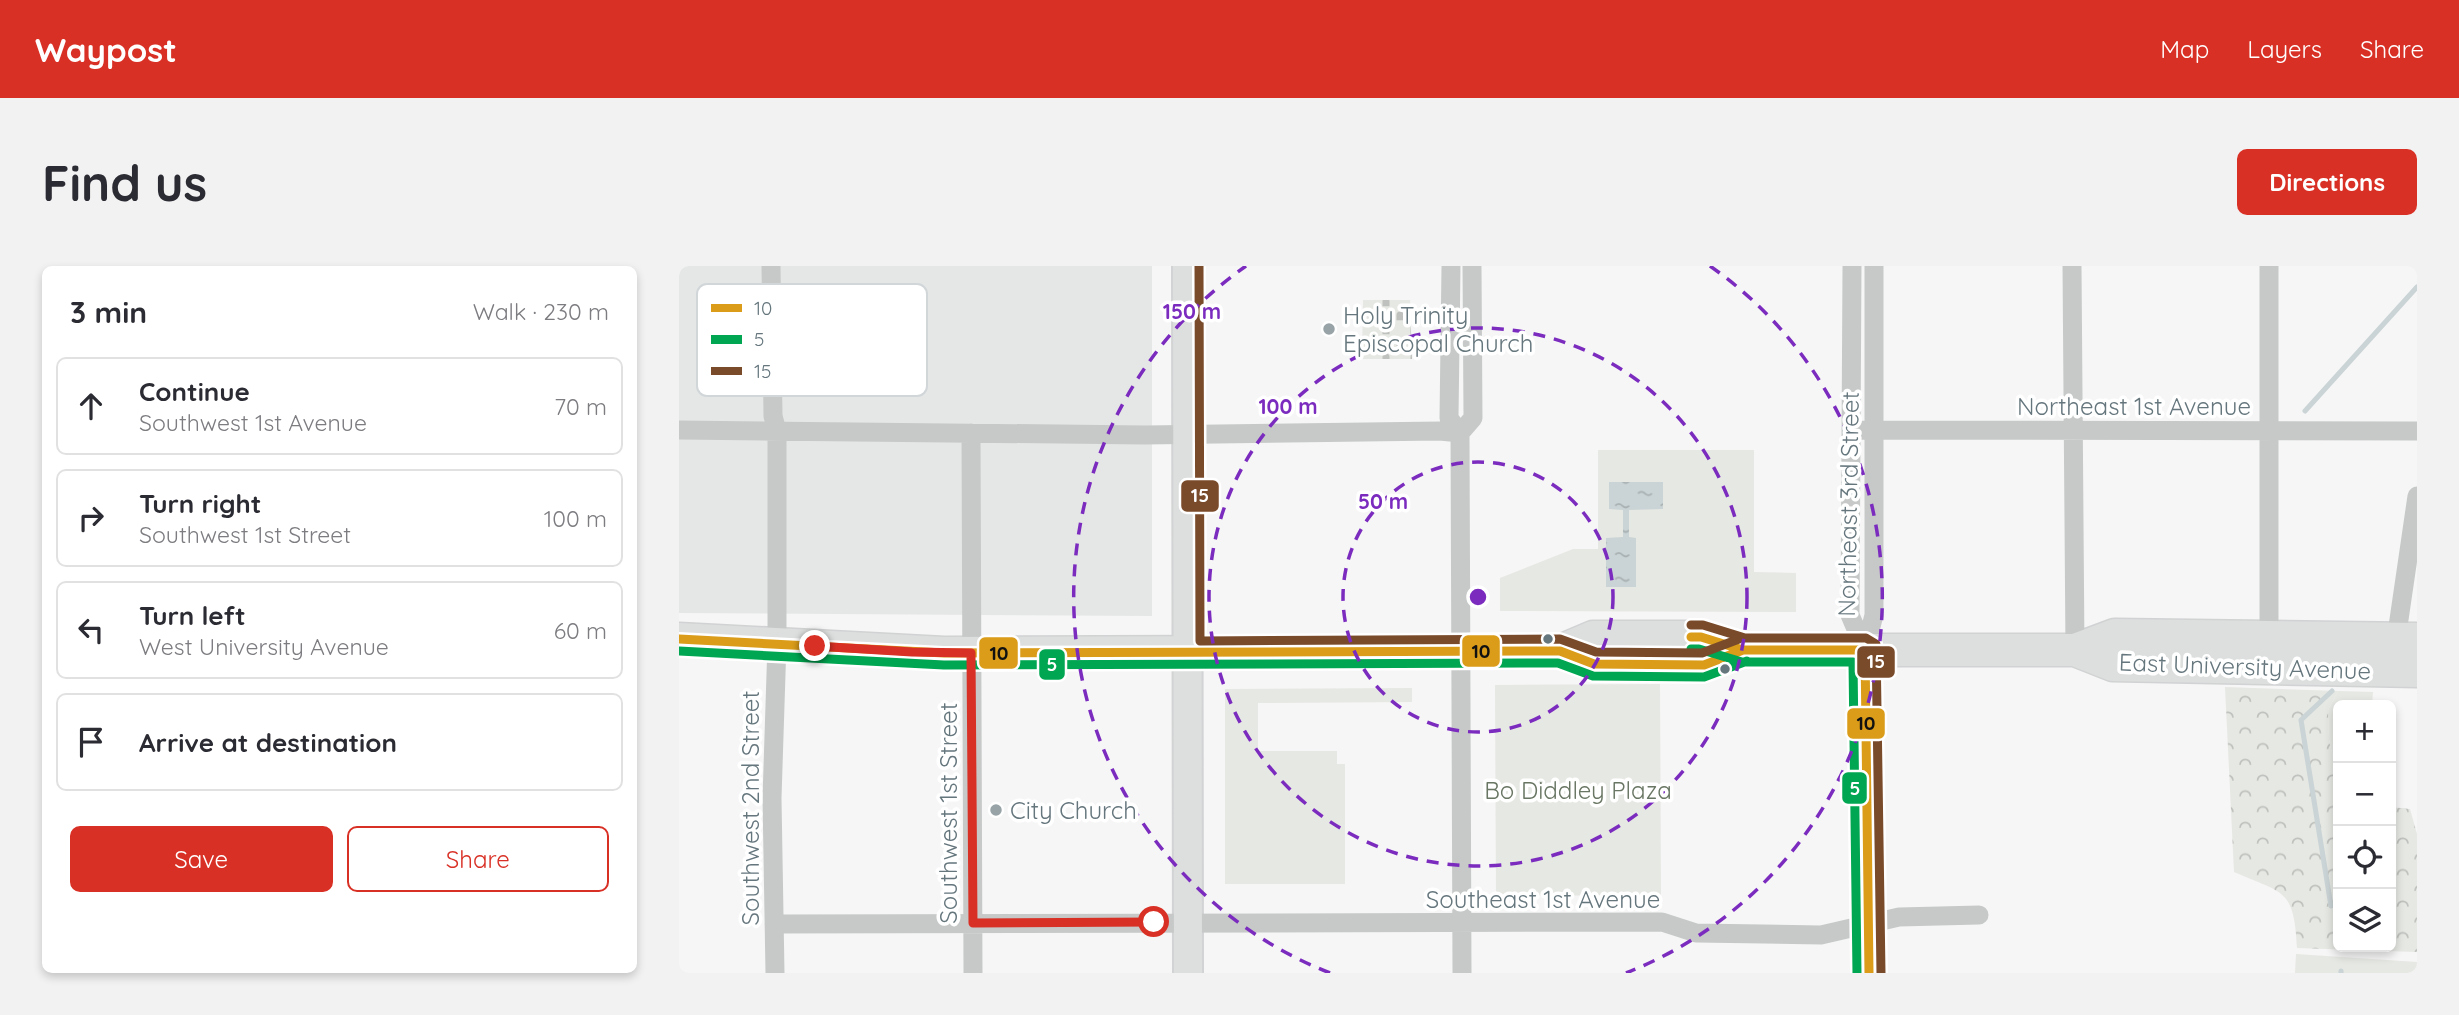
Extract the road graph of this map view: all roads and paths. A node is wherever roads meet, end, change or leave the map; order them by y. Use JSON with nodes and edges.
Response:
{"nodes":[{"id":1,"x":771,"y":266,"type":"edge"},
{"id":2,"x":1187,"y":266,"type":"edge"},
{"id":3,"x":1451,"y":266,"type":"edge"},
{"id":4,"x":1472,"y":266,"type":"edge"},
{"id":5,"x":1852,"y":266,"type":"edge"},
{"id":6,"x":1874,"y":266,"type":"edge"},
{"id":7,"x":2071,"y":266,"type":"edge"},
{"id":8,"x":2269,"y":266,"type":"edge"},
{"id":9,"x":771,"y":284,"type":"edge"},
{"id":10,"x":773,"y":396,"type":"edge"},
{"id":11,"x":1875,"y":429,"type":"junction"},
{"id":12,"x":679,"y":430,"type":"edge"},
{"id":13,"x":1851,"y":430,"type":"junction"},
{"id":14,"x":2268,"y":430,"type":"junction"},
{"id":15,"x":777,"y":431,"type":"junction"},
{"id":16,"x":2072,"y":431,"type":"junction"},
{"id":17,"x":2417,"y":431,"type":"edge"},
{"id":18,"x":971,"y":433,"type":"junction"},
{"id":19,"x":1188,"y":433,"type":"junction"},
{"id":20,"x":1460,"y":433,"type":"junction"},
{"id":21,"x":2417,"y":496,"type":"edge"},
{"id":22,"x":2269,"y":636,"type":"junction"},
{"id":23,"x":679,"y":639,"type":"edge"},
{"id":24,"x":2406,"y":639,"type":"edge"},
{"id":25,"x":777,"y":643,"type":"junction"},
{"id":26,"x":1865,"y":650,"type":"junction"},
{"id":27,"x":2075,"y":650,"type":"junction"},
{"id":28,"x":1461,"y":651,"type":"junction"},
{"id":29,"x":971,"y":653,"type":"junction"},
{"id":30,"x":1188,"y":653,"type":"junction"},
{"id":31,"x":2406,"y":671,"type":"edge"},
{"id":32,"x":1979,"y":915,"type":"dead end"},
{"id":33,"x":1187,"y":922,"type":"junction"},
{"id":34,"x":1461,"y":922,"type":"junction"},
{"id":35,"x":973,"y":923,"type":"junction"},
{"id":36,"x":774,"y":924,"type":"junction"},
{"id":37,"x":1869,"y":925,"type":"junction"},
{"id":38,"x":775,"y":973,"type":"edge"},
{"id":39,"x":973,"y":973,"type":"edge"},
{"id":40,"x":1188,"y":973,"type":"edge"},
{"id":41,"x":1462,"y":973,"type":"edge"},
{"id":42,"x":1869,"y":973,"type":"edge"}],
"edges":[{"from":1,"to":9,"type":"street","name":"Southwest 2nd Street"},
{"from":2,"to":19,"type":"main road"},
{"from":3,"to":20,"type":"street"},
{"from":4,"to":20,"type":"street"},
{"from":5,"to":13,"type":"street","name":"Northeast 3rd Street"},
{"from":6,"to":11,"type":"street","name":"Northeast 3rd Street"},
{"from":7,"to":16,"type":"street"},
{"from":8,"to":14,"type":"street"},
{"from":10,"to":15,"type":"street","name":"Southwest 2nd Street"},
{"from":11,"to":13,"type":"street","name":"Northeast 1st Avenue"},
{"from":11,"to":16,"type":"street","name":"Northeast 1st Avenue"},
{"from":11,"to":26,"type":"street","name":"Northeast 3rd Street"},
{"from":12,"to":15,"type":"street"},
{"from":13,"to":26,"type":"street","name":"Northeast 3rd Street"},
{"from":14,"to":16,"type":"street","name":"Northeast 1st Avenue"},
{"from":14,"to":17,"type":"street","name":"Northeast 1st Avenue"},
{"from":14,"to":22,"type":"street"},
{"from":15,"to":18,"type":"street"},
{"from":15,"to":25,"type":"street","name":"Southwest 2nd Street"},
{"from":16,"to":27,"type":"street"},
{"from":18,"to":19,"type":"street"},
{"from":18,"to":29,"type":"street","name":"Southwest 1st Street"},
{"from":19,"to":20,"type":"street"},
{"from":19,"to":30,"type":"main road"},
{"from":20,"to":28,"type":"street"},
{"from":21,"to":24,"type":"street"},
{"from":22,"to":24,"type":"main road","name":"East University Avenue"},
{"from":22,"to":27,"type":"main road","name":"East University Avenue"},
{"from":23,"to":25,"type":"main road","name":"East University Avenue"},
{"from":24,"to":31,"type":"street"},
{"from":25,"to":29,"type":"main road","name":"East University Avenue"},
{"from":25,"to":36,"type":"street","name":"Southwest 2nd Street"},
{"from":26,"to":27,"type":"main road","name":"East University Avenue"},
{"from":26,"to":28,"type":"main road","name":"East University Avenue"},
{"from":26,"to":37,"type":"main road"},
{"from":27,"to":31,"type":"main road","name":"East University Avenue"},
{"from":28,"to":30,"type":"main road","name":"East University Avenue"},
{"from":28,"to":34,"type":"street"},
{"from":29,"to":30,"type":"main road","name":"East University Avenue"},
{"from":29,"to":35,"type":"street","name":"Southwest 1st Street"},
{"from":30,"to":33,"type":"main road"},
{"from":32,"to":37,"type":"street","name":"Southeast 1st Avenue"},
{"from":33,"to":34,"type":"street","name":"Southeast 1st Avenue"},
{"from":33,"to":35,"type":"street","name":"Southeast 1st Avenue"},
{"from":33,"to":40,"type":"main road"},
{"from":34,"to":37,"type":"street","name":"Southeast 1st Avenue"},
{"from":34,"to":41,"type":"street"},
{"from":35,"to":36,"type":"street","name":"Southeast 1st Avenue"},
{"from":35,"to":39,"type":"street","name":"Southwest 1st Street"},
{"from":36,"to":38,"type":"street","name":"Southwest 2nd Street"},
{"from":37,"to":42,"type":"main road"}]}
